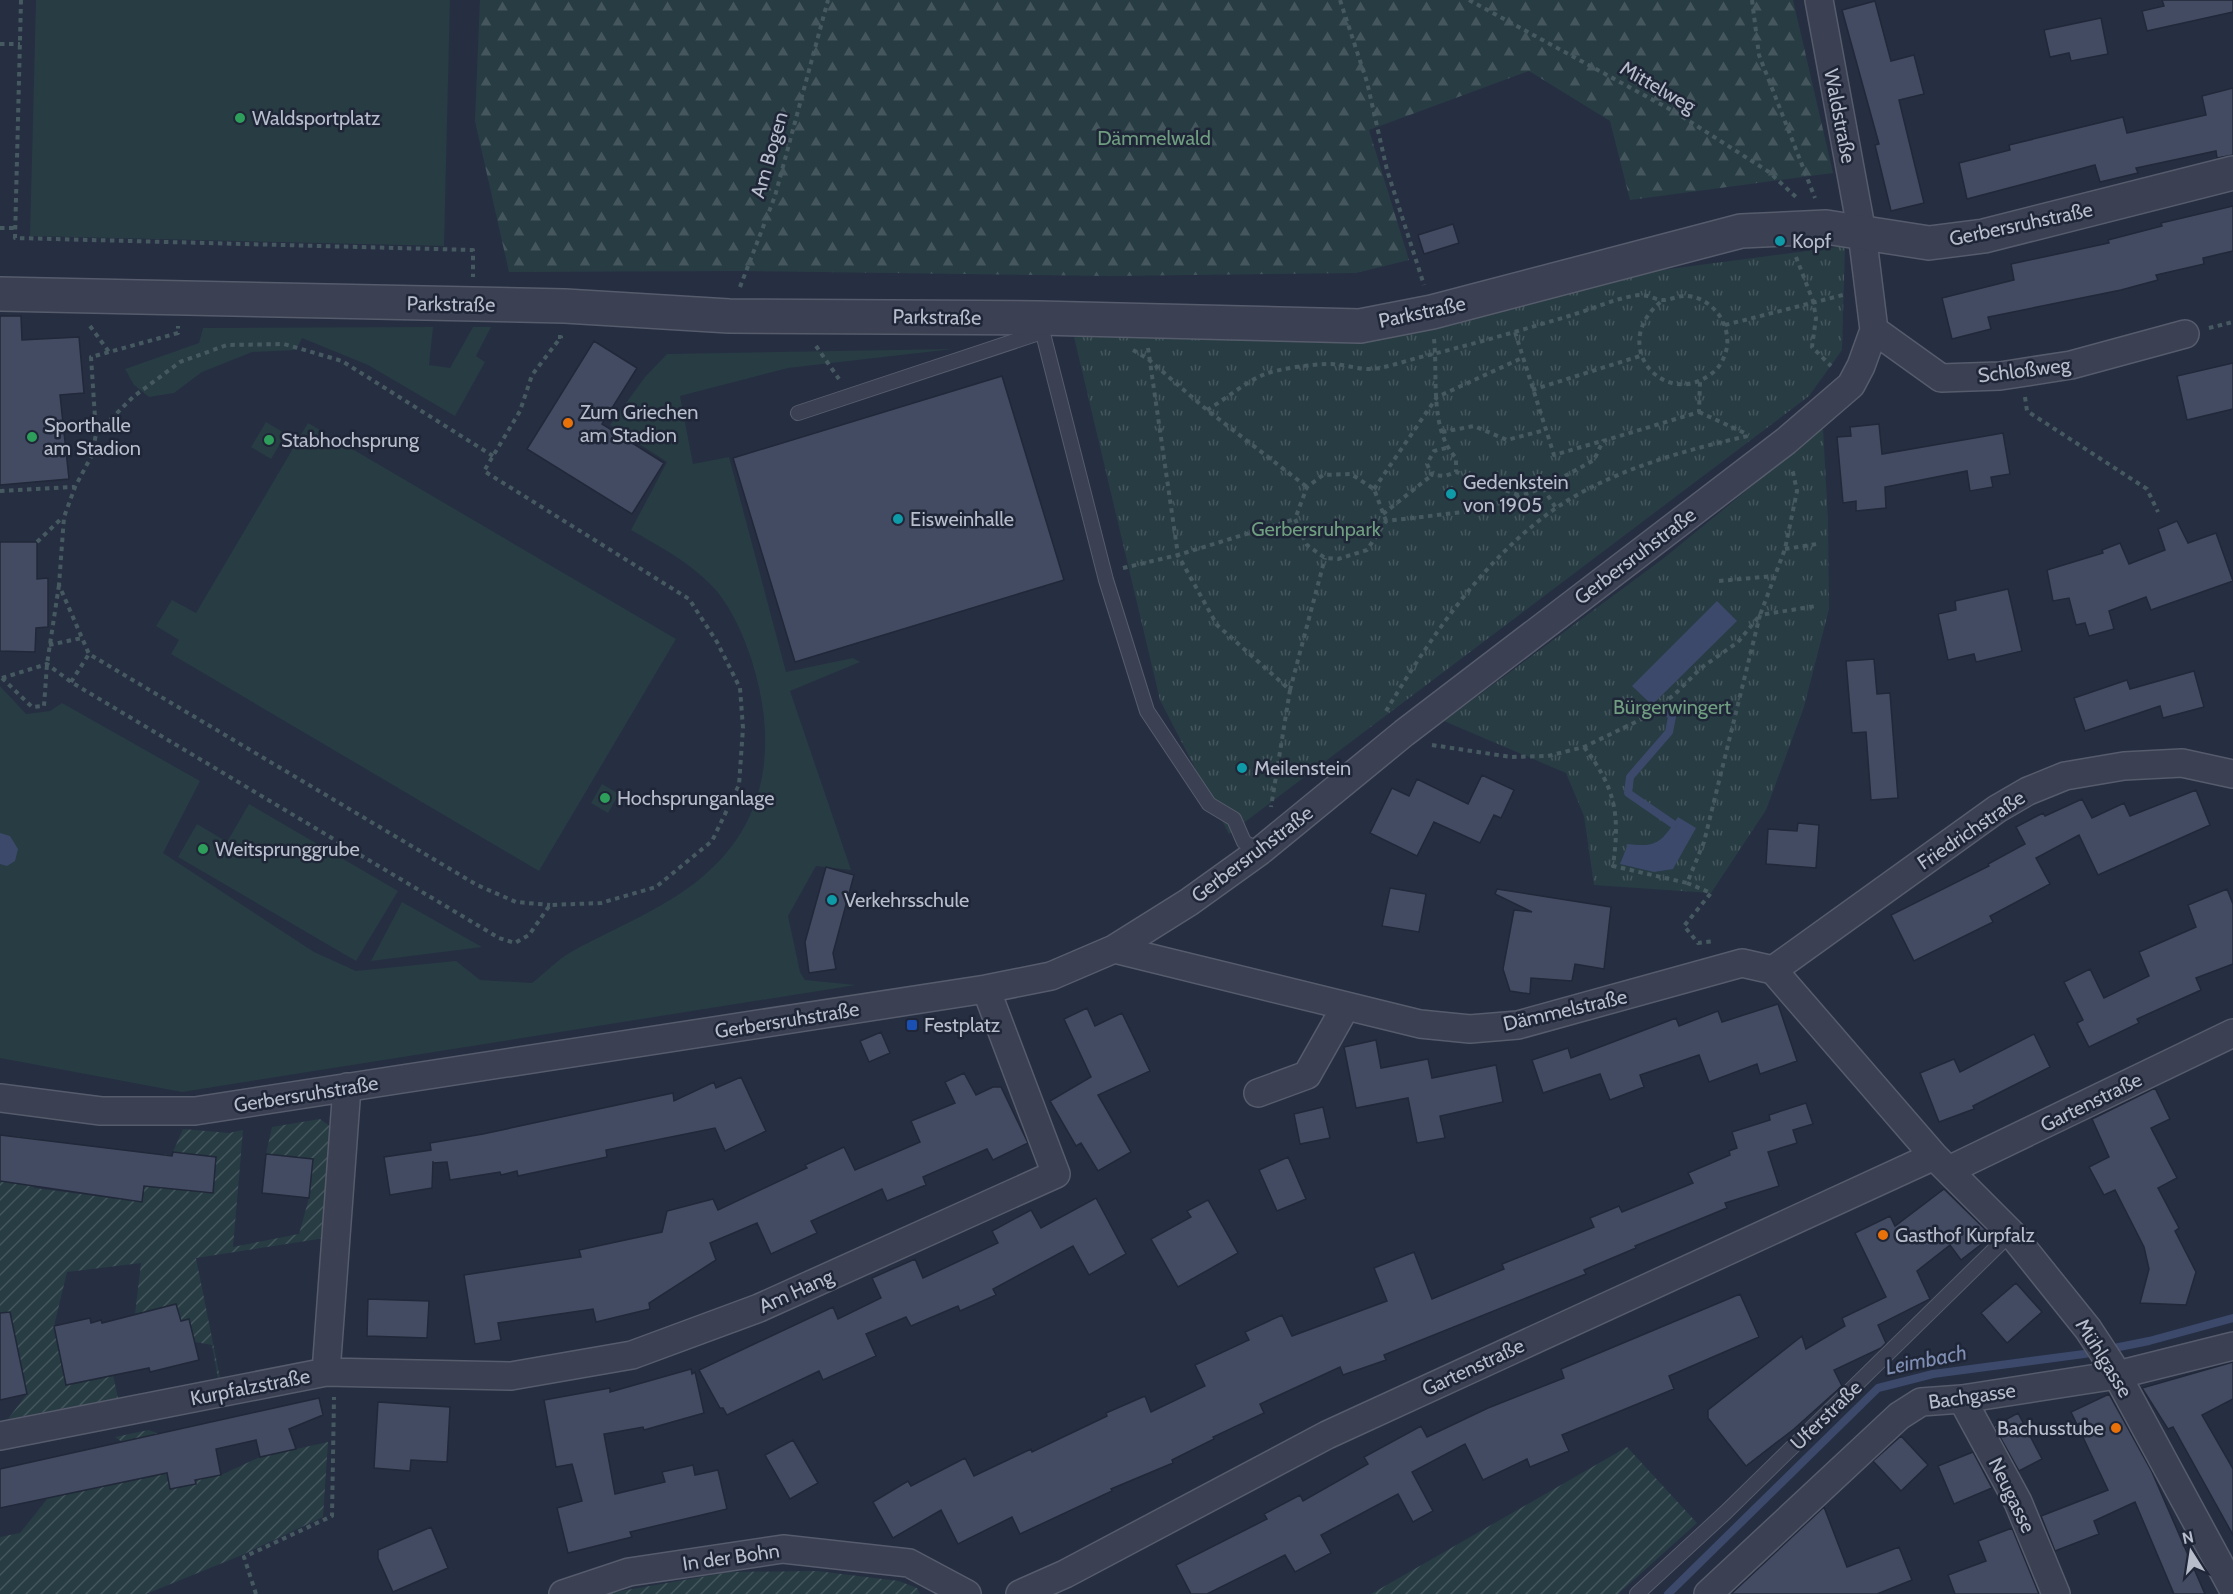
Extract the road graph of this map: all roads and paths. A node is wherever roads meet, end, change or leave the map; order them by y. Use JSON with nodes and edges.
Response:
{"nodes":[{"id":1,"x":21,"y":0,"type":"edge"},
{"id":2,"x":828,"y":0,"type":"edge"},
{"id":3,"x":1340,"y":0,"type":"edge"},
{"id":4,"x":1469,"y":0,"type":"edge"},
{"id":5,"x":1752,"y":0,"type":"edge"},
{"id":6,"x":1819,"y":0,"type":"edge"},
{"id":7,"x":0,"y":44,"type":"edge"},
{"id":8,"x":20,"y":44,"type":"junction"},
{"id":9,"x":2233,"y":172,"type":"edge"},
{"id":10,"x":0,"y":228,"type":"edge"},
{"id":11,"x":15,"y":228,"type":"junction"},
{"id":12,"x":1862,"y":233,"type":"junction"},
{"id":13,"x":1805,"y":236,"type":"junction"},
{"id":14,"x":483,"y":280,"type":"dead end"},
{"id":15,"x":0,"y":294,"type":"edge"},
{"id":16,"x":1849,"y":294,"type":"dead end"},
{"id":17,"x":178,"y":299,"type":"junction"},
{"id":18,"x":1663,"y":300,"type":"junction"},
{"id":19,"x":1813,"y":301,"type":"junction"},
{"id":20,"x":1432,"y":312,"type":"junction"},
{"id":21,"x":729,"y":316,"type":"junction"},
{"id":22,"x":1147,"y":321,"type":"junction"},
{"id":23,"x":1725,"y":324,"type":"junction"},
{"id":24,"x":1040,"y":325,"type":"junction"},
{"id":25,"x":1874,"y":330,"type":"junction"},
{"id":26,"x":1515,"y":332,"type":"junction"},
{"id":27,"x":2185,"y":334,"type":"dead end"},
{"id":28,"x":552,"y":335,"type":"dead end"},
{"id":29,"x":1129,"y":347,"type":"dead end"},
{"id":30,"x":816,"y":348,"type":"dead end"},
{"id":31,"x":1436,"y":353,"type":"junction"},
{"id":32,"x":1641,"y":356,"type":"junction"},
{"id":33,"x":1522,"y":358,"type":"junction"},
{"id":34,"x":1148,"y":359,"type":"junction"},
{"id":35,"x":2021,"y":372,"type":"junction"},
{"id":36,"x":837,"y":378,"type":"dead end"},
{"id":37,"x":1700,"y":381,"type":"junction"},
{"id":38,"x":1851,"y":385,"type":"junction"},
{"id":39,"x":1532,"y":390,"type":"junction"},
{"id":40,"x":1437,"y":397,"type":"junction"},
{"id":41,"x":1207,"y":410,"type":"junction"},
{"id":42,"x":1699,"y":412,"type":"junction"},
{"id":43,"x":798,"y":413,"type":"dead end"},
{"id":44,"x":1545,"y":430,"type":"junction"},
{"id":45,"x":1442,"y":432,"type":"junction"},
{"id":46,"x":96,"y":434,"type":"junction"},
{"id":47,"x":1749,"y":435,"type":"junction"},
{"id":48,"x":1603,"y":441,"type":"junction"},
{"id":49,"x":1786,"y":441,"type":"junction"},
{"id":50,"x":1446,"y":448,"type":"junction"},
{"id":51,"x":493,"y":456,"type":"junction"},
{"id":52,"x":1456,"y":472,"type":"junction"},
{"id":53,"x":1432,"y":475,"type":"junction"},
{"id":54,"x":75,"y":487,"type":"junction"},
{"id":55,"x":1307,"y":487,"type":"junction"},
{"id":56,"x":1543,"y":488,"type":"junction"},
{"id":57,"x":1374,"y":489,"type":"junction"},
{"id":58,"x":0,"y":491,"type":"edge"},
{"id":59,"x":1521,"y":496,"type":"junction"},
{"id":60,"x":1556,"y":508,"type":"junction"},
{"id":61,"x":2158,"y":512,"type":"dead end"},
{"id":62,"x":1383,"y":514,"type":"junction"},
{"id":63,"x":64,"y":517,"type":"junction"},
{"id":64,"x":1295,"y":519,"type":"junction"},
{"id":65,"x":1386,"y":522,"type":"junction"},
{"id":66,"x":37,"y":542,"type":"dead end"},
{"id":67,"x":1817,"y":544,"type":"dead end"},
{"id":68,"x":1785,"y":549,"type":"junction"},
{"id":69,"x":1178,"y":555,"type":"junction"},
{"id":70,"x":1325,"y":558,"type":"junction"},
{"id":71,"x":1129,"y":566,"type":"dead end"},
{"id":72,"x":1774,"y":576,"type":"junction"},
{"id":73,"x":1719,"y":581,"type":"dead end"},
{"id":74,"x":59,"y":585,"type":"junction"},
{"id":75,"x":1816,"y":606,"type":"dead end"},
{"id":76,"x":1760,"y":615,"type":"junction"},
{"id":77,"x":82,"y":638,"type":"junction"},
{"id":78,"x":50,"y":645,"type":"junction"},
{"id":79,"x":89,"y":654,"type":"junction"},
{"id":80,"x":47,"y":664,"type":"junction"},
{"id":81,"x":71,"y":682,"type":"junction"},
{"id":82,"x":1290,"y":690,"type":"junction"},
{"id":83,"x":1395,"y":741,"type":"junction"},
{"id":84,"x":1584,"y":747,"type":"junction"},
{"id":85,"x":2233,"y":774,"type":"edge"},
{"id":86,"x":1260,"y":852,"type":"junction"},
{"id":87,"x":1687,"y":883,"type":"junction"},
{"id":88,"x":550,"y":905,"type":"junction"},
{"id":89,"x":1720,"y":940,"type":"dead end"},
{"id":90,"x":1114,"y":949,"type":"junction"},
{"id":91,"x":1773,"y":970,"type":"junction"},
{"id":92,"x":987,"y":989,"type":"junction"},
{"id":93,"x":1346,"y":1006,"type":"junction"},
{"id":94,"x":2233,"y":1033,"type":"edge"},
{"id":95,"x":347,"y":1088,"type":"junction"},
{"id":96,"x":1258,"y":1093,"type":"dead end"},
{"id":97,"x":0,"y":1098,"type":"edge"},
{"id":98,"x":1941,"y":1163,"type":"junction"},
{"id":99,"x":2011,"y":1233,"type":"junction"},
{"id":100,"x":2233,"y":1346,"type":"edge"},
{"id":101,"x":2114,"y":1370,"type":"junction"},
{"id":102,"x":326,"y":1372,"type":"junction"},
{"id":103,"x":1962,"y":1399,"type":"junction"},
{"id":104,"x":0,"y":1436,"type":"edge"},
{"id":105,"x":2233,"y":1589,"type":"edge"},
{"id":106,"x":256,"y":1594,"type":"edge"},
{"id":107,"x":563,"y":1594,"type":"edge"},
{"id":108,"x":967,"y":1594,"type":"edge"},
{"id":109,"x":1020,"y":1594,"type":"edge"},
{"id":110,"x":1636,"y":1594,"type":"edge"},
{"id":111,"x":1708,"y":1594,"type":"edge"},
{"id":112,"x":2056,"y":1594,"type":"edge"}],
"edges":[{"from":1,"to":8,"type":"path"},
{"from":2,"to":21,"type":"path","name":"Am Bogen"},
{"from":3,"to":20,"type":"path"},
{"from":4,"to":13,"type":"path","name":"Mittelweg"},
{"from":5,"to":13,"type":"path"},
{"from":6,"to":12,"type":"street","name":"Waldstraße"},
{"from":7,"to":8,"type":"path"},
{"from":8,"to":11,"type":"path"},
{"from":9,"to":12,"type":"street","name":"Gerbersruhstraße"},
{"from":10,"to":11,"type":"path"},
{"from":11,"to":14,"type":"path"},
{"from":12,"to":13,"type":"street","name":"Parkstraße"},
{"from":12,"to":25,"type":"street","name":"Gerbersruhstraße"},
{"from":13,"to":19,"type":"path"},
{"from":13,"to":20,"type":"street","name":"Parkstraße"},
{"from":15,"to":17,"type":"street","name":"Parkstraße"},
{"from":16,"to":19,"type":"path"},
{"from":17,"to":21,"type":"street","name":"Parkstraße"},
{"from":17,"to":46,"type":"path"},
{"from":18,"to":23,"type":"path"},
{"from":18,"to":26,"type":"path"},
{"from":18,"to":32,"type":"path"},
{"from":19,"to":23,"type":"path"},
{"from":19,"to":38,"type":"path"},
{"from":20,"to":22,"type":"street","name":"Parkstraße"},
{"from":21,"to":24,"type":"street","name":"Parkstraße"},
{"from":22,"to":24,"type":"street","name":"Parkstraße"},
{"from":22,"to":34,"type":"path"},
{"from":23,"to":37,"type":"path"},
{"from":24,"to":43,"type":"lane"},
{"from":24,"to":86,"type":"lane"},
{"from":25,"to":35,"type":"street","name":"Schloßweg"},
{"from":25,"to":38,"type":"street","name":"Gerbersruhstraße"},
{"from":26,"to":31,"type":"path"},
{"from":26,"to":33,"type":"path"},
{"from":27,"to":35,"type":"street","name":"Schloßweg"},
{"from":28,"to":51,"type":"path"},
{"from":29,"to":34,"type":"path"},
{"from":30,"to":36,"type":"path"},
{"from":31,"to":40,"type":"path"},
{"from":31,"to":41,"type":"path"},
{"from":32,"to":37,"type":"path"},
{"from":32,"to":39,"type":"path"},
{"from":33,"to":39,"type":"path"},
{"from":33,"to":40,"type":"path"},
{"from":34,"to":41,"type":"path"},
{"from":34,"to":69,"type":"path"},
{"from":35,"to":61,"type":"path"},
{"from":37,"to":42,"type":"path"},
{"from":38,"to":49,"type":"street","name":"Gerbersruhstraße"},
{"from":39,"to":44,"type":"path"},
{"from":40,"to":45,"type":"path"},
{"from":40,"to":57,"type":"path"},
{"from":41,"to":55,"type":"path"},
{"from":42,"to":47,"type":"path"},
{"from":42,"to":48,"type":"path"},
{"from":44,"to":45,"type":"path"},
{"from":44,"to":48,"type":"path"},
{"from":45,"to":50,"type":"path"},
{"from":46,"to":51,"type":"path"},
{"from":46,"to":54,"type":"path"},
{"from":47,"to":49,"type":"path"},
{"from":47,"to":60,"type":"path"},
{"from":48,"to":56,"type":"path"},
{"from":49,"to":68,"type":"path"},
{"from":49,"to":83,"type":"street","name":"Gerbersruhstraße"},
{"from":50,"to":52,"type":"path"},
{"from":50,"to":53,"type":"path"},
{"from":51,"to":88,"type":"path"},
{"from":52,"to":53,"type":"path"},
{"from":52,"to":59,"type":"path"},
{"from":53,"to":62,"type":"path"},
{"from":54,"to":58,"type":"path"},
{"from":54,"to":63,"type":"path"},
{"from":55,"to":57,"type":"path"},
{"from":55,"to":64,"type":"path"},
{"from":56,"to":59,"type":"path"},
{"from":56,"to":60,"type":"path"},
{"from":57,"to":62,"type":"path"},
{"from":59,"to":65,"type":"path"},
{"from":60,"to":83,"type":"path"},
{"from":62,"to":65,"type":"path"},
{"from":63,"to":66,"type":"path"},
{"from":63,"to":74,"type":"path"},
{"from":64,"to":69,"type":"path"},
{"from":64,"to":70,"type":"path"},
{"from":65,"to":70,"type":"path"},
{"from":67,"to":68,"type":"path"},
{"from":68,"to":72,"type":"path"},
{"from":69,"to":71,"type":"path"},
{"from":69,"to":82,"type":"path"},
{"from":70,"to":82,"type":"path"},
{"from":72,"to":73,"type":"path"},
{"from":72,"to":76,"type":"path"},
{"from":74,"to":77,"type":"path"},
{"from":74,"to":78,"type":"path"},
{"from":75,"to":76,"type":"path"},
{"from":76,"to":84,"type":"path"},
{"from":76,"to":87,"type":"path"},
{"from":77,"to":78,"type":"path"},
{"from":77,"to":79,"type":"path"},
{"from":78,"to":80,"type":"path"},
{"from":79,"to":81,"type":"path"},
{"from":79,"to":88,"type":"path"},
{"from":80,"to":80,"type":"path"},
{"from":80,"to":81,"type":"path"},
{"from":81,"to":88,"type":"path"},
{"from":82,"to":86,"type":"path"},
{"from":83,"to":84,"type":"path"},
{"from":83,"to":86,"type":"street","name":"Gerbersruhstraße"},
{"from":84,"to":87,"type":"path"},
{"from":85,"to":91,"type":"street","name":"Friedrichstraße"},
{"from":86,"to":90,"type":"street","name":"Gerbersruhstraße"},
{"from":87,"to":89,"type":"path"},
{"from":90,"to":92,"type":"street","name":"Gerbersruhstraße"},
{"from":90,"to":93,"type":"street","name":"Dämmelstraße"},
{"from":91,"to":93,"type":"street","name":"Dämmelstraße"},
{"from":91,"to":98,"type":"street"},
{"from":92,"to":95,"type":"street","name":"Gerbersruhstraße"},
{"from":92,"to":102,"type":"street","name":"Am Hang"},
{"from":93,"to":96,"type":"street"},
{"from":94,"to":98,"type":"street","name":"Gartenstraße"},
{"from":95,"to":97,"type":"street","name":"Gerbersruhstraße"},
{"from":95,"to":102,"type":"street","name":"Kurpfalzstraße"},
{"from":98,"to":99,"type":"street","name":"Mühlgasse"},
{"from":98,"to":109,"type":"street","name":"Gartenstraße"},
{"from":99,"to":101,"type":"street","name":"Mühlgasse"},
{"from":99,"to":110,"type":"lane","name":"Uferstraße"},
{"from":100,"to":101,"type":"street","name":"Bachgasse"},
{"from":101,"to":103,"type":"street","name":"Bachgasse"},
{"from":101,"to":105,"type":"street","name":"Mühlgasse"},
{"from":102,"to":104,"type":"street","name":"Kurpfalzstraße"},
{"from":102,"to":106,"type":"path"},
{"from":103,"to":111,"type":"street","name":"Bachgasse"},
{"from":103,"to":112,"type":"street","name":"Neugasse"},
{"from":107,"to":108,"type":"street","name":"In der Bohn"}]}
